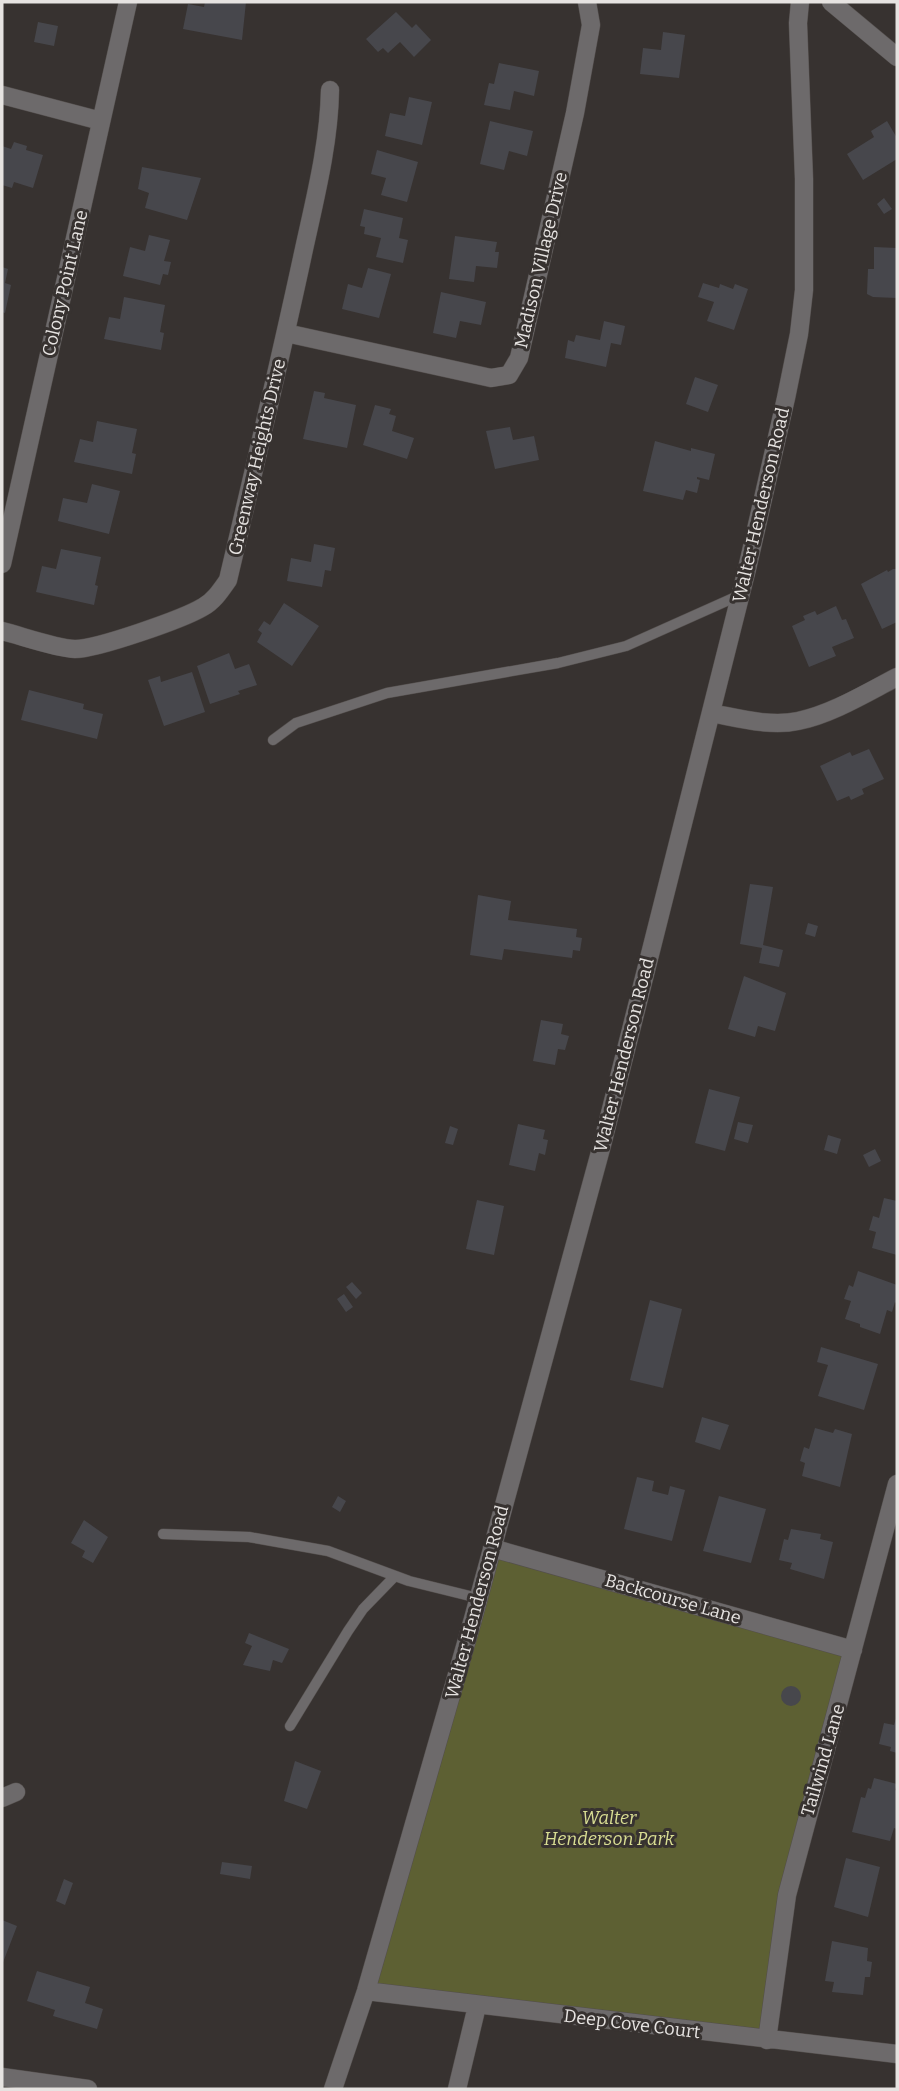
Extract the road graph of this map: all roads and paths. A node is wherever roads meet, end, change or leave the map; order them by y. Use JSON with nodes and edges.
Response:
{"nodes":[{"id":1,"x":128,"y":2,"type":"edge"},
{"id":2,"x":587,"y":2,"type":"edge"},
{"id":3,"x":800,"y":2,"type":"edge"},
{"id":4,"x":831,"y":2,"type":"edge"},
{"id":5,"x":897,"y":57,"type":"edge"},
{"id":6,"x":330,"y":90,"type":"dead end"},
{"id":7,"x":2,"y":95,"type":"edge"},
{"id":8,"x":101,"y":121,"type":"junction"},
{"id":9,"x":286,"y":333,"type":"junction"},
{"id":10,"x":2,"y":564,"type":"edge"},
{"id":11,"x":740,"y":595,"type":"junction"},
{"id":12,"x":2,"y":631,"type":"edge"},
{"id":13,"x":897,"y":677,"type":"edge"},
{"id":14,"x":711,"y":713,"type":"junction"},
{"id":15,"x":273,"y":740,"type":"dead end"},
{"id":16,"x":897,"y":1484,"type":"edge"},
{"id":17,"x":163,"y":1534,"type":"dead end"},
{"id":18,"x":492,"y":1548,"type":"junction"},
{"id":19,"x":396,"y":1576,"type":"junction"},
{"id":20,"x":478,"y":1598,"type":"junction"},
{"id":21,"x":853,"y":1650,"type":"junction"},
{"id":22,"x":290,"y":1726,"type":"dead end"},
{"id":23,"x":366,"y":1992,"type":"junction"},
{"id":24,"x":477,"y":2006,"type":"junction"},
{"id":25,"x":767,"y":2039,"type":"junction"},
{"id":26,"x":897,"y":2054,"type":"edge"},
{"id":27,"x":2,"y":2077,"type":"edge"},
{"id":28,"x":89,"y":2089,"type":"edge"},
{"id":29,"x":333,"y":2089,"type":"edge"},
{"id":30,"x":457,"y":2089,"type":"edge"}],
"edges":[{"from":1,"to":8,"type":"street","name":"Colony Point Lane"},
{"from":2,"to":9,"type":"street","name":"Madison Village Drive"},
{"from":3,"to":11,"type":"street","name":"Walter Henderson Road"},
{"from":4,"to":5,"type":"street"},
{"from":6,"to":9,"type":"street","name":"Greenway Heights Drive"},
{"from":7,"to":8,"type":"street"},
{"from":8,"to":10,"type":"street","name":"Colony Point Lane"},
{"from":9,"to":12,"type":"street","name":"Greenway Heights Drive"},
{"from":11,"to":14,"type":"street","name":"Walter Henderson Road"},
{"from":11,"to":15,"type":"lane"},
{"from":13,"to":14,"type":"street"},
{"from":14,"to":18,"type":"street","name":"Walter Henderson Road"},
{"from":16,"to":21,"type":"street","name":"Tailwind Lane"},
{"from":17,"to":19,"type":"lane"},
{"from":18,"to":20,"type":"street","name":"Walter Henderson Road"},
{"from":18,"to":21,"type":"street","name":"Backcourse Lane"},
{"from":19,"to":20,"type":"lane"},
{"from":19,"to":22,"type":"lane"},
{"from":20,"to":23,"type":"street","name":"Walter Henderson Road"},
{"from":21,"to":25,"type":"street","name":"Tailwind Lane"},
{"from":23,"to":24,"type":"street","name":"Deep Cove Court"},
{"from":23,"to":29,"type":"street","name":"Walter Henderson Road"},
{"from":24,"to":25,"type":"street","name":"Deep Cove Court"},
{"from":24,"to":30,"type":"street"},
{"from":25,"to":26,"type":"street","name":"Deep Cove Court"},
{"from":27,"to":28,"type":"street"}]}
